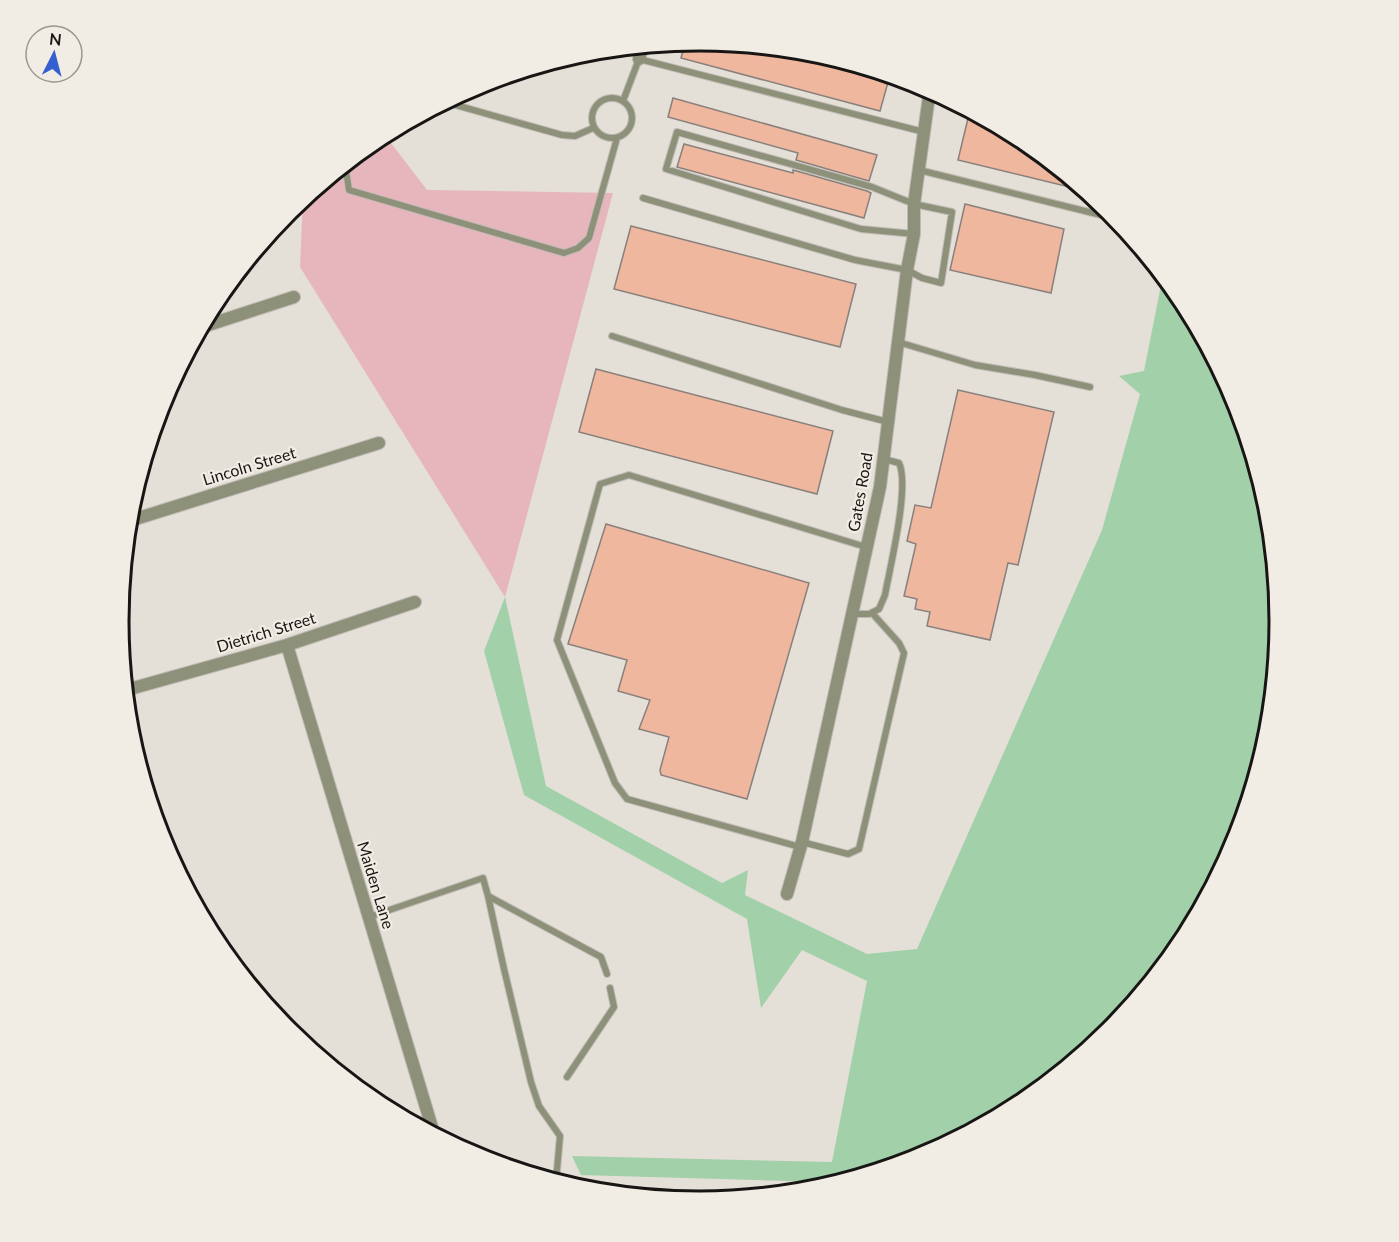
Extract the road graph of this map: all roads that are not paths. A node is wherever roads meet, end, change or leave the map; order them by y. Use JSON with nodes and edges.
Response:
{"nodes":[{"id":1,"x":652,"y":53,"type":"edge"},
{"id":2,"x":639,"y":54,"type":"edge"},
{"id":3,"x":929,"y":99,"type":"edge"},
{"id":4,"x":623,"y":101,"type":"junction"},
{"id":5,"x":457,"y":105,"type":"edge"},
{"id":6,"x":594,"y":128,"type":"junction"},
{"id":7,"x":924,"y":132,"type":"junction"},
{"id":8,"x":617,"y":138,"type":"junction"},
{"id":9,"x":919,"y":170,"type":"junction"},
{"id":10,"x":347,"y":174,"type":"edge"},
{"id":11,"x":644,"y":198,"type":"dead end"},
{"id":12,"x":914,"y":204,"type":"junction"},
{"id":13,"x":1099,"y":215,"type":"edge"},
{"id":14,"x":914,"y":234,"type":"junction"},
{"id":15,"x":907,"y":270,"type":"junction"},
{"id":16,"x":294,"y":297,"type":"dead end"},
{"id":17,"x":214,"y":323,"type":"edge"},
{"id":18,"x":612,"y":336,"type":"dead end"},
{"id":19,"x":898,"y":342,"type":"junction"},
{"id":20,"x":1090,"y":387,"type":"dead end"},
{"id":21,"x":888,"y":422,"type":"junction"},
{"id":22,"x":379,"y":443,"type":"dead end"},
{"id":23,"x":884,"y":459,"type":"junction"},
{"id":24,"x":139,"y":518,"type":"edge"},
{"id":25,"x":867,"y":548,"type":"junction"},
{"id":26,"x":415,"y":602,"type":"dead end"},
{"id":27,"x":872,"y":613,"type":"junction"},
{"id":28,"x":852,"y":614,"type":"junction"},
{"id":29,"x":287,"y":645,"type":"junction"},
{"id":30,"x":133,"y":688,"type":"edge"},
{"id":31,"x":801,"y":844,"type":"junction"},
{"id":32,"x":787,"y":894,"type":"dead end"},
{"id":33,"x":488,"y":896,"type":"junction"},
{"id":34,"x":369,"y":917,"type":"junction"},
{"id":35,"x":606,"y":974,"type":"dead end"},
{"id":36,"x":610,"y":988,"type":"dead end"},
{"id":37,"x":567,"y":1077,"type":"dead end"},
{"id":38,"x":431,"y":1124,"type":"edge"},
{"id":39,"x":557,"y":1173,"type":"edge"}],
"edges":[{"from":1,"to":7,"type":"lane"},
{"from":2,"to":4,"type":"lane"},
{"from":3,"to":7,"type":"street","name":"Gates Road"},
{"from":4,"to":6,"type":"lane"},
{"from":4,"to":8,"type":"lane"},
{"from":5,"to":6,"type":"lane"},
{"from":6,"to":8,"type":"lane"},
{"from":7,"to":9,"type":"street","name":"Gates Road"},
{"from":8,"to":10,"type":"lane"},
{"from":9,"to":12,"type":"street","name":"Gates Road"},
{"from":9,"to":13,"type":"lane"},
{"from":11,"to":15,"type":"lane"},
{"from":12,"to":14,"type":"street","name":"Gates Road"},
{"from":12,"to":14,"type":"lane"},
{"from":12,"to":15,"type":"lane"},
{"from":14,"to":15,"type":"street","name":"Gates Road"},
{"from":15,"to":19,"type":"street","name":"Gates Road"},
{"from":16,"to":17,"type":"street"},
{"from":18,"to":21,"type":"lane"},
{"from":19,"to":20,"type":"lane"},
{"from":19,"to":21,"type":"street","name":"Gates Road"},
{"from":21,"to":23,"type":"street","name":"Gates Road"},
{"from":22,"to":24,"type":"street","name":"Lincoln Street"},
{"from":23,"to":25,"type":"street","name":"Gates Road"},
{"from":23,"to":27,"type":"lane"},
{"from":25,"to":28,"type":"street","name":"Gates Road"},
{"from":25,"to":31,"type":"lane"},
{"from":26,"to":29,"type":"street","name":"Dietrich Street"},
{"from":27,"to":28,"type":"lane"},
{"from":27,"to":31,"type":"lane"},
{"from":28,"to":31,"type":"street","name":"Gates Road"},
{"from":29,"to":30,"type":"street","name":"Dietrich Street"},
{"from":29,"to":34,"type":"street","name":"Maiden Lane"},
{"from":31,"to":32,"type":"street","name":"Gates Road"},
{"from":33,"to":34,"type":"lane"},
{"from":33,"to":35,"type":"lane"},
{"from":33,"to":39,"type":"lane"},
{"from":34,"to":38,"type":"street","name":"Maiden Lane"},
{"from":36,"to":37,"type":"lane"}]}
